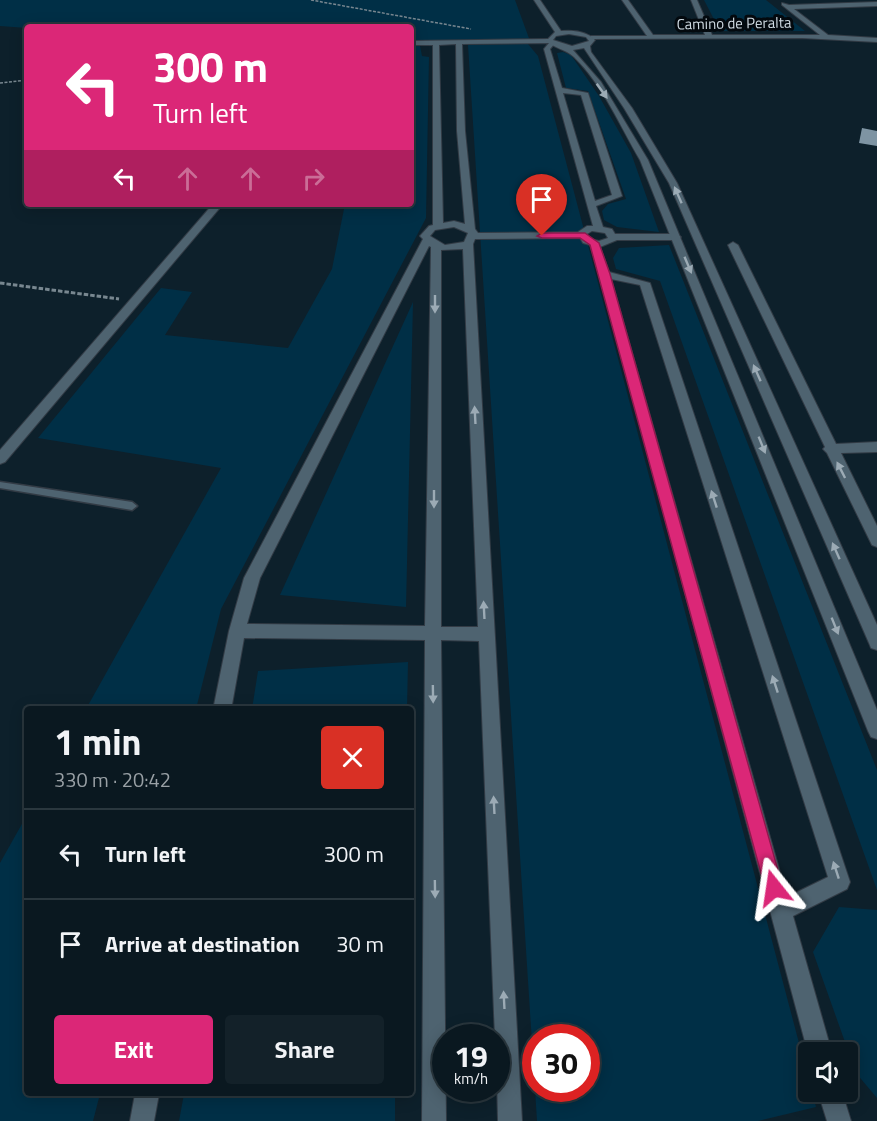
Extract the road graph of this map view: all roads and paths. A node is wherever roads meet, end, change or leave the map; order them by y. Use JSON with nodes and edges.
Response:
{"nodes":[{"id":1,"x":311,"y":0,"type":"edge"},
{"id":2,"x":537,"y":0,"type":"edge"},
{"id":3,"x":625,"y":0,"type":"edge"},
{"id":4,"x":694,"y":0,"type":"edge"},
{"id":5,"x":780,"y":0,"type":"edge"},
{"id":6,"x":877,"y":4,"type":"edge"},
{"id":7,"x":788,"y":7,"type":"junction"},
{"id":8,"x":565,"y":25,"type":"dead end"},
{"id":9,"x":474,"y":29,"type":"dead end"},
{"id":10,"x":569,"y":32,"type":"junction"},
{"id":11,"x":559,"y":33,"type":"junction"},
{"id":12,"x":709,"y":36,"type":"junction"},
{"id":13,"x":825,"y":36,"type":"junction"},
{"id":14,"x":652,"y":38,"type":"junction"},
{"id":15,"x":877,"y":40,"type":"edge"},
{"id":16,"x":436,"y":42,"type":"junction"},
{"id":17,"x":459,"y":42,"type":"junction"},
{"id":18,"x":589,"y":42,"type":"junction"},
{"id":19,"x":414,"y":43,"type":"edge"},
{"id":20,"x":556,"y":44,"type":"junction"},
{"id":21,"x":24,"y":80,"type":"edge"},
{"id":22,"x":0,"y":83,"type":"edge"},
{"id":23,"x":559,"y":90,"type":"junction"},
{"id":24,"x":591,"y":205,"type":"junction"},
{"id":25,"x":215,"y":207,"type":"edge"},
{"id":26,"x":438,"y":225,"type":"junction"},
{"id":27,"x":471,"y":236,"type":"junction"},
{"id":28,"x":592,"y":236,"type":"junction"},
{"id":29,"x":614,"y":237,"type":"junction"},
{"id":30,"x":676,"y":237,"type":"junction"},
{"id":31,"x":431,"y":243,"type":"junction"},
{"id":32,"x":733,"y":245,"type":"dead end"},
{"id":33,"x":605,"y":274,"type":"junction"},
{"id":34,"x":0,"y":283,"type":"edge"},
{"id":35,"x":134,"y":301,"type":"junction"},
{"id":36,"x":877,"y":447,"type":"edge"},
{"id":37,"x":830,"y":449,"type":"junction"},
{"id":38,"x":0,"y":459,"type":"edge"},
{"id":39,"x":0,"y":485,"type":"edge"},
{"id":40,"x":132,"y":506,"type":"dead end"},
{"id":41,"x":877,"y":541,"type":"edge"},
{"id":42,"x":237,"y":631,"type":"junction"},
{"id":43,"x":433,"y":633,"type":"junction"},
{"id":44,"x":485,"y":634,"type":"junction"},
{"id":45,"x":877,"y":643,"type":"edge"},
{"id":46,"x":223,"y":706,"type":"edge"},
{"id":47,"x":877,"y":731,"type":"edge"},
{"id":48,"x":780,"y":911,"type":"junction"},
{"id":49,"x":817,"y":1042,"type":"edge"},
{"id":50,"x":147,"y":1096,"type":"edge"},
{"id":51,"x":833,"y":1102,"type":"edge"},
{"id":52,"x":142,"y":1121,"type":"edge"},
{"id":53,"x":434,"y":1121,"type":"edge"},
{"id":54,"x":510,"y":1121,"type":"edge"},
{"id":55,"x":838,"y":1121,"type":"edge"}],
"edges":[{"from":1,"to":9,"type":"path"},
{"from":2,"to":11,"type":"street"},
{"from":3,"to":14,"type":"street"},
{"from":4,"to":12,"type":"street"},
{"from":5,"to":7,"type":"street"},
{"from":6,"to":7,"type":"street"},
{"from":7,"to":13,"type":"street"},
{"from":8,"to":10,"type":"street"},
{"from":10,"to":11,"type":"street"},
{"from":10,"to":18,"type":"street"},
{"from":11,"to":20,"type":"street"},
{"from":12,"to":13,"type":"street","name":"Camino de Peralta"},
{"from":12,"to":14,"type":"street","name":"Camino de Peralta"},
{"from":13,"to":15,"type":"street","name":"Camino de Peralta"},
{"from":14,"to":18,"type":"street","name":"Camino de Peralta"},
{"from":16,"to":17,"type":"street"},
{"from":16,"to":19,"type":"street"},
{"from":16,"to":26,"type":"street"},
{"from":17,"to":20,"type":"street"},
{"from":17,"to":27,"type":"street"},
{"from":18,"to":20,"type":"street"},
{"from":45,"to":18,"type":"street","one_way":true},
{"from":20,"to":23,"type":"street"},
{"from":20,"to":30,"type":"street","one_way":true},
{"from":21,"to":22,"type":"path"},
{"from":23,"to":24,"type":"street"},
{"from":23,"to":24,"type":"street"},
{"from":24,"to":28,"type":"street"},
{"from":25,"to":35,"type":"street"},
{"from":26,"to":27,"type":"street"},
{"from":26,"to":31,"type":"street"},
{"from":27,"to":28,"type":"street"},
{"from":27,"to":31,"type":"street"},
{"from":44,"to":27,"type":"street","one_way":true},
{"from":28,"to":29,"type":"street"},
{"from":28,"to":29,"type":"street"},
{"from":28,"to":33,"type":"street"},
{"from":29,"to":30,"type":"street"},
{"from":30,"to":47,"type":"street","one_way":true},
{"from":31,"to":42,"type":"street"},
{"from":31,"to":43,"type":"street","one_way":true},
{"from":32,"to":37,"type":"street"},
{"from":33,"to":48,"type":"street"},
{"from":48,"to":33,"type":"street","one_way":true},
{"from":34,"to":35,"type":"path"},
{"from":35,"to":38,"type":"street"},
{"from":36,"to":37,"type":"street"},
{"from":41,"to":37,"type":"street","one_way":true},
{"from":39,"to":40,"type":"lane"},
{"from":42,"to":43,"type":"street"},
{"from":42,"to":46,"type":"street"},
{"from":43,"to":44,"type":"street"},
{"from":43,"to":53,"type":"street","one_way":true},
{"from":54,"to":44,"type":"street","one_way":true},
{"from":48,"to":49,"type":"street"},
{"from":50,"to":52,"type":"street"},
{"from":51,"to":55,"type":"street"}]}
